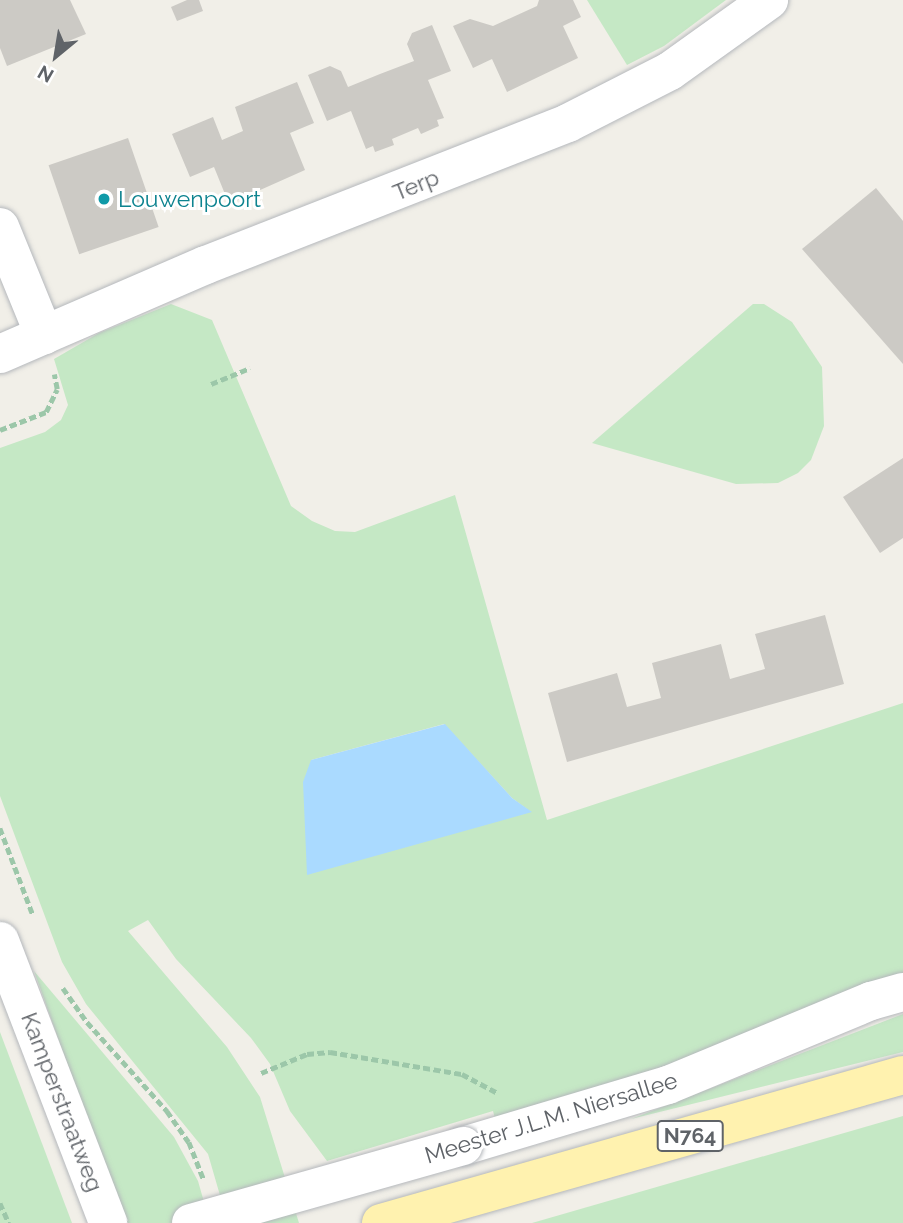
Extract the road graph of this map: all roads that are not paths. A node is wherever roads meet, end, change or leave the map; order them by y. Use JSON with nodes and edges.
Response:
{"nodes":[{"id":1,"x":769,"y":0,"type":"edge"},
{"id":2,"x":0,"y":227,"type":"edge"},
{"id":3,"x":44,"y":335,"type":"junction"},
{"id":4,"x":0,"y":354,"type":"edge"},
{"id":5,"x":0,"y":941,"type":"edge"},
{"id":6,"x":903,"y":992,"type":"edge"},
{"id":7,"x":903,"y":1075,"type":"edge"},
{"id":8,"x":108,"y":1223,"type":"edge"},
{"id":9,"x":191,"y":1223,"type":"edge"},
{"id":10,"x":382,"y":1223,"type":"edge"}],
"edges":[{"from":1,"to":3,"type":"street","name":"Terp"},
{"from":2,"to":3,"type":"street"},
{"from":3,"to":4,"type":"street","name":"Terp"},
{"from":5,"to":8,"type":"street","name":"Kamperstraatweg"},
{"from":6,"to":9,"type":"street","name":"Meester J.L.M. Niersallee","bridge":true},
{"from":7,"to":10,"type":"main road","number":"N764"}]}
